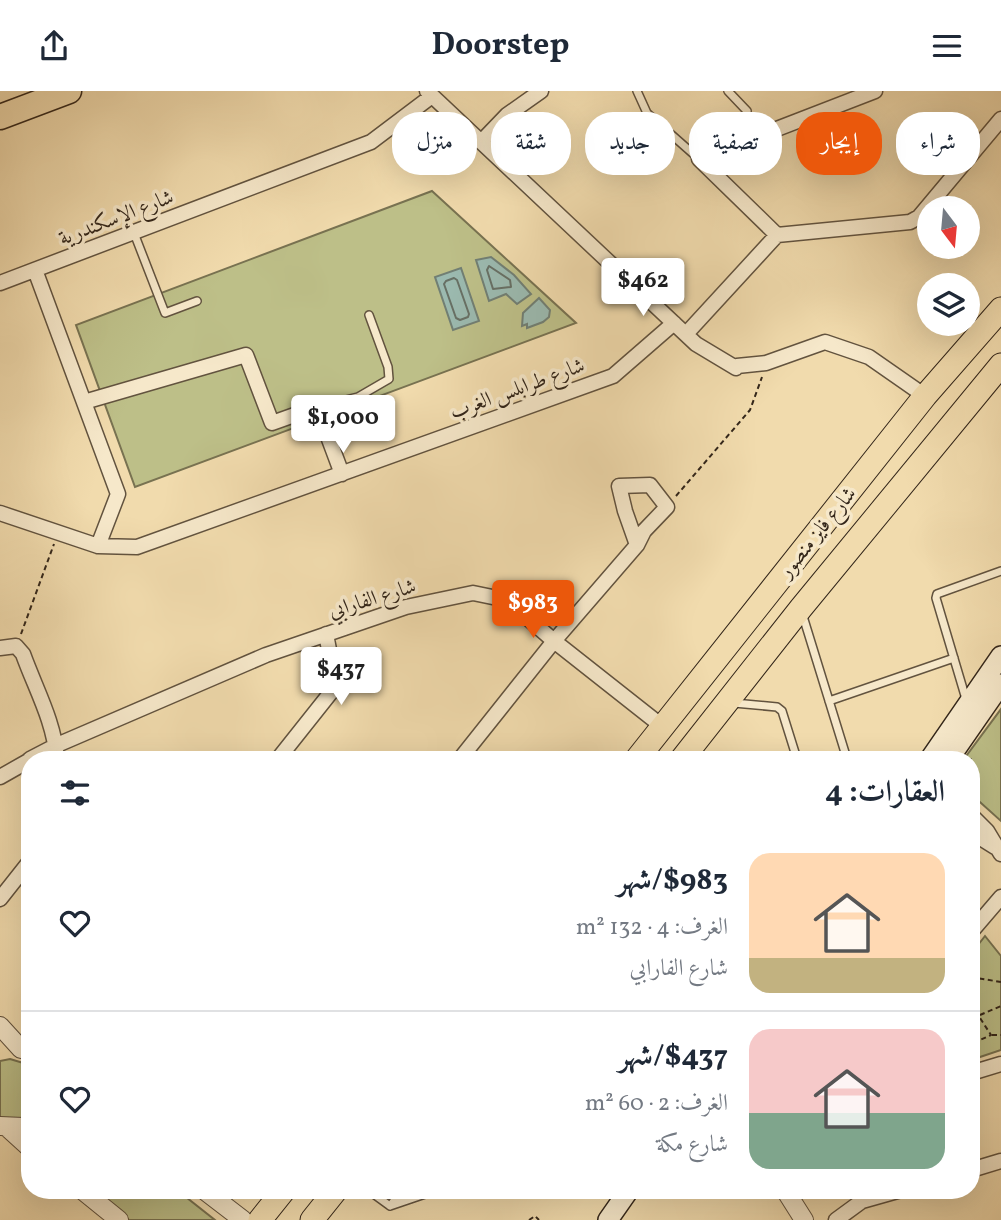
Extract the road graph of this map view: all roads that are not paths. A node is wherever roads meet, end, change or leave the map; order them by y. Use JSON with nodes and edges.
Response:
{"nodes":[{"id":1,"x":69,"y":91,"type":"edge"},
{"id":2,"x":541,"y":91,"type":"edge"},
{"id":3,"x":637,"y":91,"type":"edge"},
{"id":4,"x":728,"y":91,"type":"edge"},
{"id":5,"x":875,"y":91,"type":"edge"},
{"id":6,"x":430,"y":94,"type":"edge"},
{"id":7,"x":747,"y":111,"type":"dead end"},
{"id":8,"x":0,"y":117,"type":"edge"},
{"id":9,"x":1001,"y":119,"type":"edge"},
{"id":10,"x":782,"y":127,"type":"edge"},
{"id":11,"x":482,"y":141,"type":"junction"},
{"id":12,"x":689,"y":150,"type":"edge"},
{"id":13,"x":715,"y":175,"type":"edge"},
{"id":14,"x":134,"y":232,"type":"junction"},
{"id":15,"x":777,"y":235,"type":"junction"},
{"id":16,"x":35,"y":270,"type":"junction"},
{"id":17,"x":0,"y":283,"type":"edge"},
{"id":18,"x":197,"y":301,"type":"dead end"},
{"id":19,"x":1001,"y":309,"type":"edge"},
{"id":20,"x":369,"y":315,"type":"dead end"},
{"id":21,"x":674,"y":323,"type":"junction"},
{"id":22,"x":686,"y":334,"type":"junction"},
{"id":23,"x":998,"y":371,"type":"edge"},
{"id":24,"x":925,"y":396,"type":"junction"},
{"id":25,"x":84,"y":402,"type":"junction"},
{"id":26,"x":317,"y":407,"type":"junction"},
{"id":27,"x":342,"y":474,"type":"junction"},
{"id":28,"x":0,"y":513,"type":"edge"},
{"id":29,"x":637,"y":545,"type":"junction"},
{"id":30,"x":98,"y":546,"type":"junction"},
{"id":31,"x":1001,"y":571,"type":"edge"},
{"id":32,"x":801,"y":608,"type":"junction"},
{"id":33,"x":326,"y":634,"type":"junction"},
{"id":34,"x":554,"y":641,"type":"junction"},
{"id":35,"x":0,"y":648,"type":"edge"},
{"id":36,"x":1001,"y":656,"type":"edge"},
{"id":37,"x":954,"y":659,"type":"junction"},
{"id":38,"x":1001,"y":684,"type":"edge"},
{"id":39,"x":829,"y":701,"type":"junction"},
{"id":40,"x":728,"y":703,"type":"junction"},
{"id":41,"x":968,"y":704,"type":"junction"},
{"id":42,"x":663,"y":727,"type":"junction"},
{"id":43,"x":57,"y":751,"type":"edge"},
{"id":44,"x":59,"y":751,"type":"edge"},
{"id":45,"x":284,"y":751,"type":"edge"},
{"id":46,"x":466,"y":751,"type":"edge"},
{"id":47,"x":644,"y":751,"type":"edge"},
{"id":48,"x":689,"y":751,"type":"edge"},
{"id":49,"x":794,"y":751,"type":"edge"},
{"id":50,"x":845,"y":751,"type":"edge"},
{"id":51,"x":936,"y":751,"type":"edge"},
{"id":52,"x":955,"y":751,"type":"edge"},
{"id":53,"x":21,"y":765,"type":"edge"},
{"id":54,"x":0,"y":777,"type":"edge"},
{"id":55,"x":980,"y":824,"type":"edge"},
{"id":56,"x":980,"y":837,"type":"edge"},
{"id":57,"x":1000,"y":848,"type":"edge"},
{"id":58,"x":21,"y":872,"type":"edge"},
{"id":59,"x":1001,"y":898,"type":"edge"},
{"id":60,"x":0,"y":899,"type":"edge"},
{"id":61,"x":980,"y":922,"type":"edge"},
{"id":62,"x":0,"y":1026,"type":"edge"},
{"id":63,"x":21,"y":1047,"type":"edge"},
{"id":64,"x":21,"y":1051,"type":"edge"},
{"id":65,"x":0,"y":1052,"type":"edge"},
{"id":66,"x":1001,"y":1064,"type":"edge"},
{"id":67,"x":980,"y":1070,"type":"edge"},
{"id":68,"x":4,"y":1127,"type":"edge"},
{"id":69,"x":21,"y":1141,"type":"edge"},
{"id":70,"x":1001,"y":1161,"type":"edge"},
{"id":71,"x":980,"y":1167,"type":"edge"},
{"id":72,"x":93,"y":1199,"type":"edge"},
{"id":73,"x":216,"y":1199,"type":"edge"},
{"id":74,"x":277,"y":1199,"type":"edge"},
{"id":75,"x":329,"y":1199,"type":"edge"},
{"id":76,"x":380,"y":1199,"type":"edge"},
{"id":77,"x":395,"y":1199,"type":"edge"},
{"id":78,"x":411,"y":1199,"type":"edge"},
{"id":79,"x":607,"y":1199,"type":"edge"},
{"id":80,"x":623,"y":1199,"type":"edge"},
{"id":81,"x":791,"y":1199,"type":"edge"},
{"id":82,"x":805,"y":1199,"type":"edge"},
{"id":83,"x":869,"y":1199,"type":"edge"},
{"id":84,"x":390,"y":1206,"type":"junction"},
{"id":85,"x":119,"y":1220,"type":"edge"},
{"id":86,"x":243,"y":1220,"type":"edge"},
{"id":87,"x":260,"y":1220,"type":"edge"},
{"id":88,"x":312,"y":1220,"type":"edge"},
{"id":89,"x":592,"y":1220,"type":"edge"},
{"id":90,"x":608,"y":1220,"type":"edge"},
{"id":91,"x":804,"y":1220,"type":"edge"},
{"id":92,"x":818,"y":1220,"type":"edge"},
{"id":93,"x":836,"y":1220,"type":"edge"}],
"edges":[{"from":1,"to":8,"type":"highway"},
{"from":2,"to":11,"type":"street"},
{"from":3,"to":12,"type":"lane"},
{"from":4,"to":7,"type":"lane"},
{"from":5,"to":10,"type":"street"},
{"from":6,"to":11,"type":"street"},
{"from":6,"to":14,"type":"street","name":"شارع الإسكندرية"},
{"from":9,"to":15,"type":"street"},
{"from":11,"to":21,"type":"street"},
{"from":13,"to":15,"type":"street"},
{"from":14,"to":16,"type":"street","name":"شارع الإسكندرية"},
{"from":14,"to":18,"type":"lane"},
{"from":15,"to":22,"type":"street"},
{"from":16,"to":17,"type":"street","name":"شارع الإسكندرية"},
{"from":16,"to":25,"type":"street"},
{"from":19,"to":24,"type":"highway","name":"شارع فايز منصور"},
{"from":20,"to":26,"type":"lane"},
{"from":21,"to":22,"type":"street"},
{"from":21,"to":27,"type":"street","name":"شارع طرابلس الغرب"},
{"from":22,"to":24,"type":"street"},
{"from":23,"to":32,"type":"highway","name":"شارع فايز منصور"},
{"from":24,"to":42,"type":"highway","name":"شارع فايز منصور"},
{"from":25,"to":26,"type":"street"},
{"from":25,"to":30,"type":"street"},
{"from":26,"to":27,"type":"street"},
{"from":27,"to":30,"type":"street","name":"شارع طرابلس الغرب"},
{"from":28,"to":30,"type":"street","name":"شارع طرابلس الغرب"},
{"from":29,"to":29,"type":"street"},
{"from":29,"to":34,"type":"street"},
{"from":31,"to":37,"type":"lane"},
{"from":32,"to":39,"type":"lane"},
{"from":32,"to":40,"type":"highway","name":"شارع فايز منصور"},
{"from":33,"to":34,"type":"street","name":"شارع الفارابي"},
{"from":33,"to":44,"type":"street","name":"شارع الفارابي"},
{"from":33,"to":45,"type":"street"},
{"from":34,"to":42,"type":"street","name":"شارع الفارابي"},
{"from":34,"to":46,"type":"street"},
{"from":35,"to":43,"type":"street"},
{"from":36,"to":41,"type":"main road"},
{"from":37,"to":39,"type":"lane"},
{"from":37,"to":41,"type":"lane"},
{"from":38,"to":52,"type":"main road"},
{"from":39,"to":50,"type":"lane"},
{"from":40,"to":48,"type":"highway","name":"شارع فايز منصور"},
{"from":40,"to":49,"type":"lane"},
{"from":41,"to":51,"type":"main road"},
{"from":42,"to":47,"type":"highway","name":"شارع فايز منصور"},
{"from":53,"to":54,"type":"street","name":"شارع الفارابي"},
{"from":55,"to":57,"type":"street"},
{"from":56,"to":57,"type":"street"},
{"from":58,"to":60,"type":"street"},
{"from":59,"to":61,"type":"street"},
{"from":62,"to":63,"type":"street"},
{"from":64,"to":65,"type":"street"},
{"from":66,"to":67,"type":"street"},
{"from":68,"to":69,"type":"street"},
{"from":70,"to":71,"type":"street"},
{"from":72,"to":85,"type":"street"},
{"from":73,"to":86,"type":"street"},
{"from":74,"to":87,"type":"highway"},
{"from":75,"to":88,"type":"highway"},
{"from":76,"to":84,"type":"lane"},
{"from":77,"to":84,"type":"lane"},
{"from":78,"to":84,"type":"lane"},
{"from":79,"to":89,"type":"main road"},
{"from":80,"to":90,"type":"main road"},
{"from":81,"to":91,"type":"street"},
{"from":82,"to":92,"type":"street"},
{"from":83,"to":93,"type":"street"}]}
